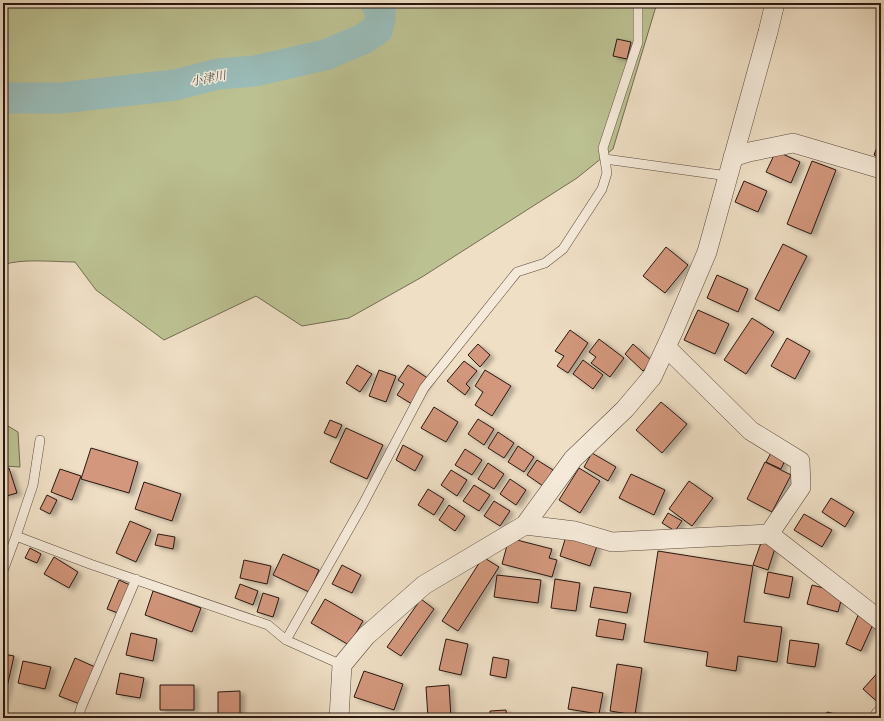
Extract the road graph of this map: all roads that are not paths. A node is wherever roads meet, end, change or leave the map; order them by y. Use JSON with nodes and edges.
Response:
{"nodes":[{"id":1,"x":638,"y":3,"type":"edge"},
{"id":2,"x":775,"y":3,"type":"edge"},
{"id":3,"x":733,"y":157,"type":"junction"},
{"id":4,"x":605,"y":159,"type":"junction"},
{"id":5,"x":881,"y":169,"type":"edge"},
{"id":6,"x":728,"y":176,"type":"junction"},
{"id":7,"x":666,"y":347,"type":"junction"},
{"id":8,"x":40,"y":440,"type":"dead end"},
{"id":9,"x":524,"y":525,"type":"junction"},
{"id":10,"x":769,"y":534,"type":"junction"},
{"id":11,"x":16,"y":536,"type":"junction"},
{"id":12,"x":3,"y":571,"type":"edge"},
{"id":13,"x":136,"y":579,"type":"junction"},
{"id":14,"x":881,"y":621,"type":"edge"},
{"id":15,"x":286,"y":640,"type":"junction"},
{"id":16,"x":342,"y":665,"type":"junction"},
{"id":17,"x":881,"y":715,"type":"edge"},
{"id":18,"x":78,"y":718,"type":"edge"},
{"id":19,"x":339,"y":718,"type":"edge"},
{"id":20,"x":879,"y":718,"type":"edge"}],
"edges":[{"from":1,"to":4,"type":"lane"},
{"from":2,"to":3,"type":"street"},
{"from":3,"to":5,"type":"street"},
{"from":3,"to":6,"type":"street"},
{"from":4,"to":6,"type":"lane"},
{"from":4,"to":15,"type":"lane"},
{"from":6,"to":7,"type":"street"},
{"from":7,"to":9,"type":"street"},
{"from":7,"to":10,"type":"street"},
{"from":8,"to":11,"type":"lane"},
{"from":9,"to":10,"type":"street"},
{"from":9,"to":16,"type":"street"},
{"from":10,"to":14,"type":"street"},
{"from":11,"to":12,"type":"lane"},
{"from":11,"to":13,"type":"lane"},
{"from":13,"to":15,"type":"lane"},
{"from":13,"to":18,"type":"lane"},
{"from":15,"to":16,"type":"lane"},
{"from":16,"to":19,"type":"street"},
{"from":17,"to":20,"type":"street"}]}
